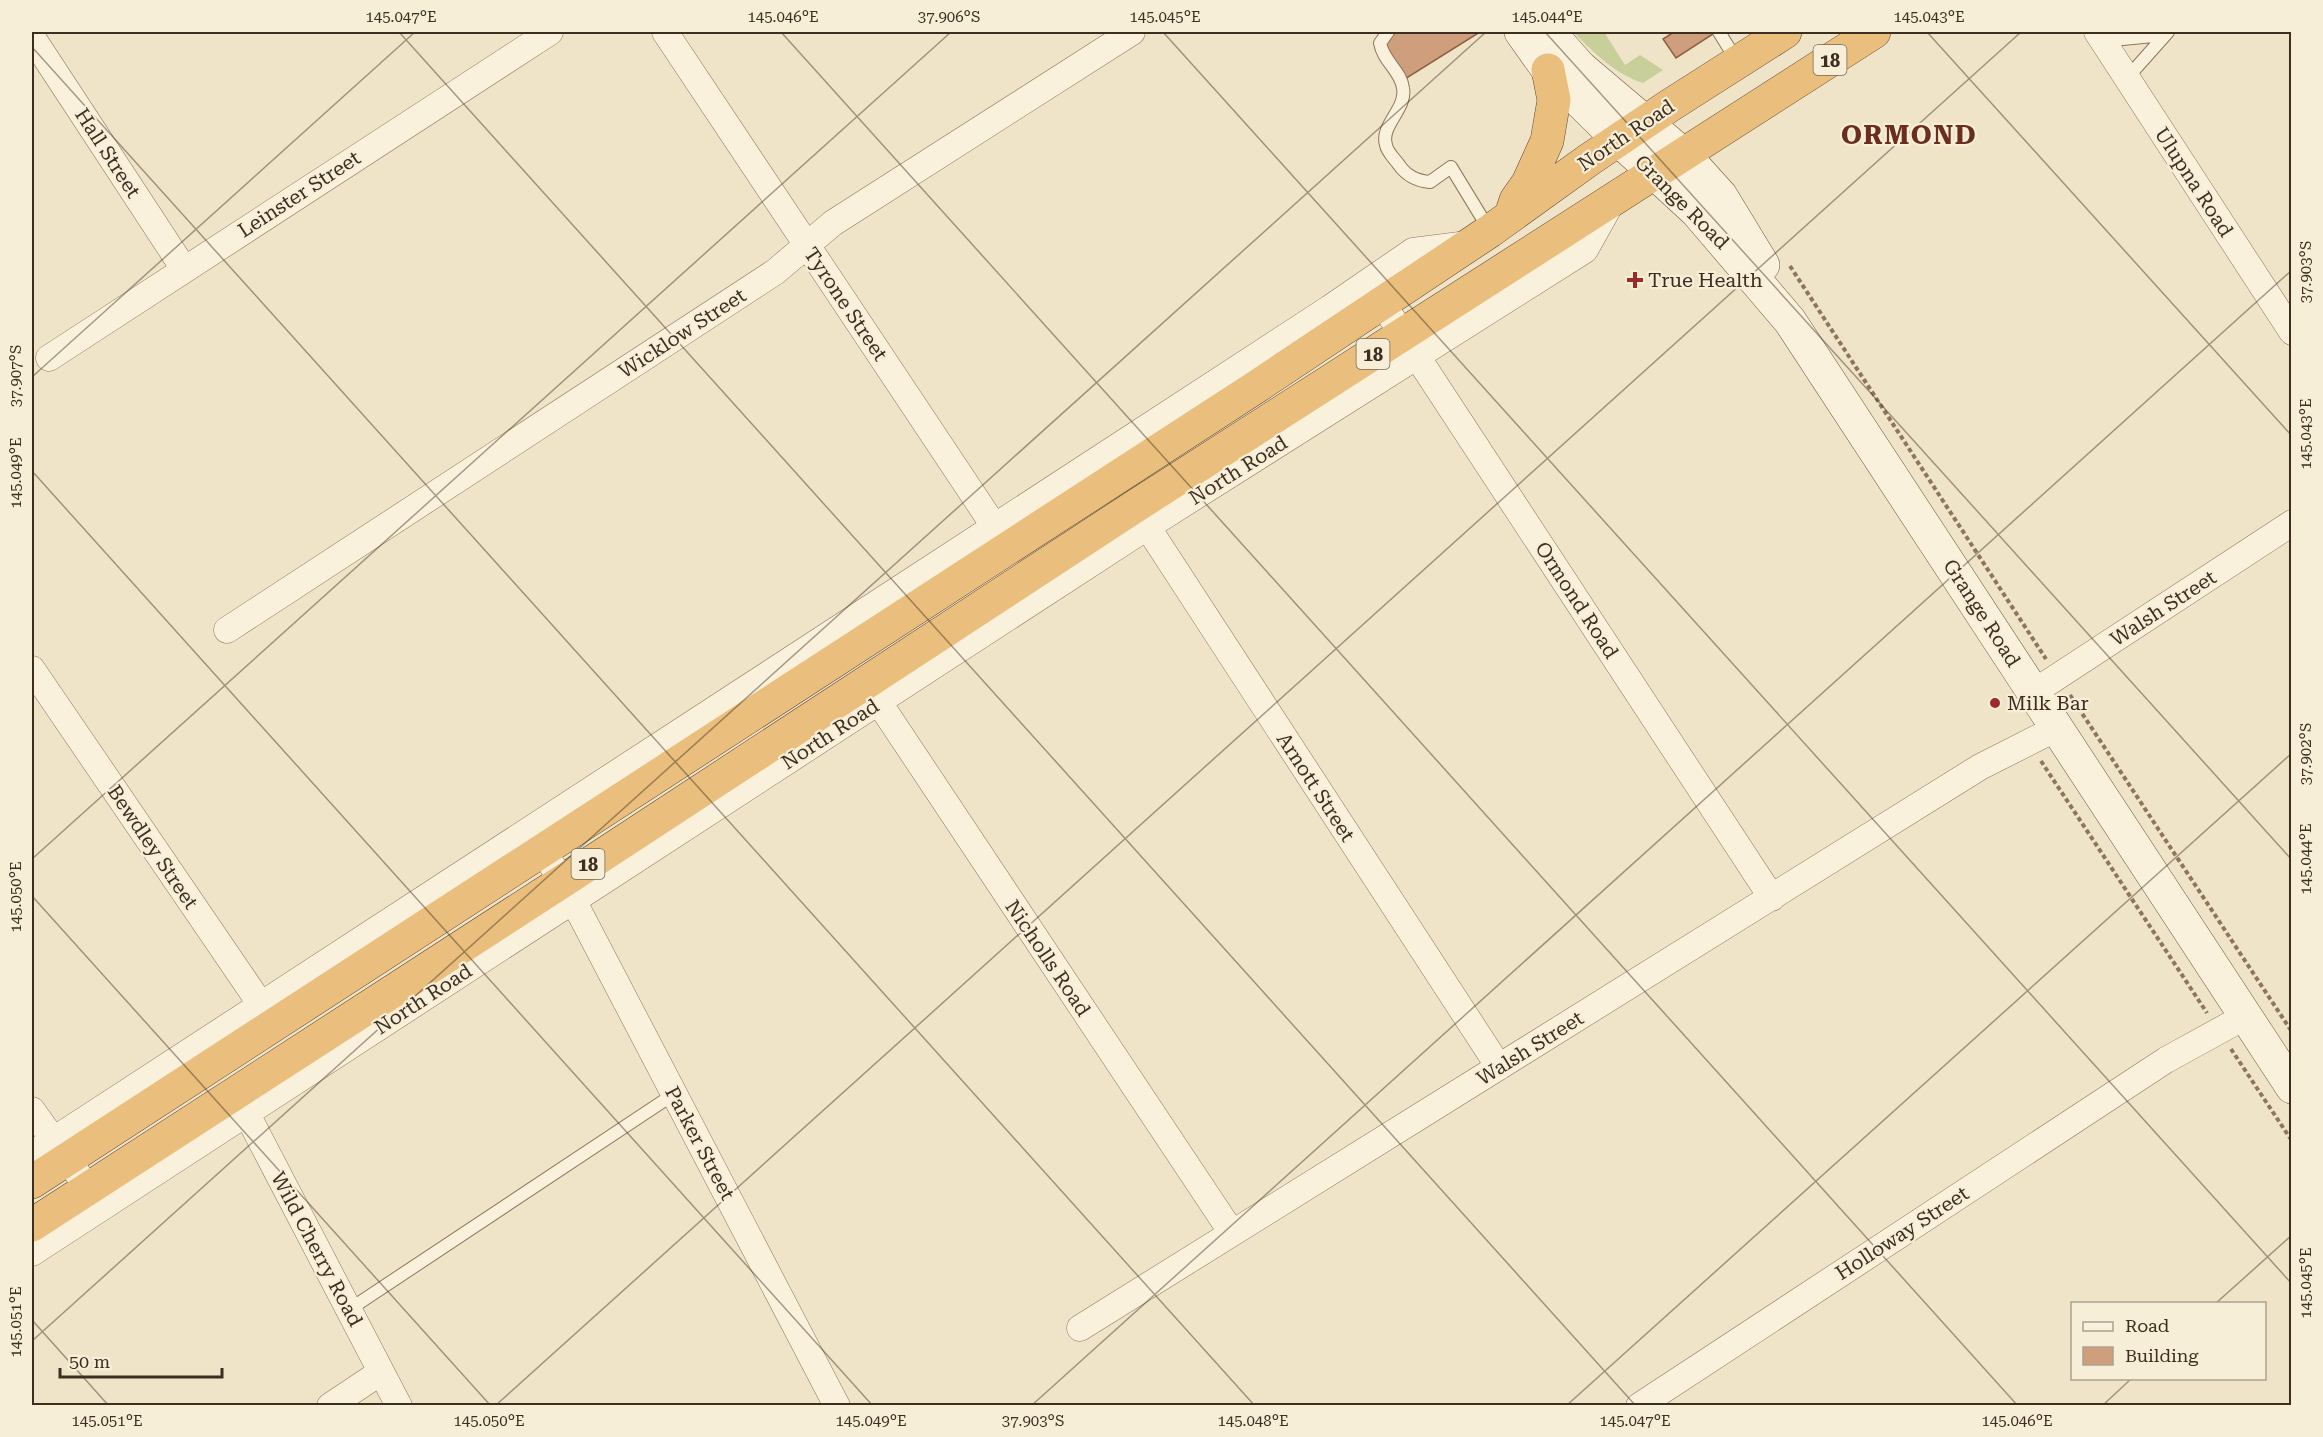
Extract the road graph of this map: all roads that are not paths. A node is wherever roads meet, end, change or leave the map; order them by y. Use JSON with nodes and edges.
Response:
{"nodes":[{"id":1,"x":550,"y":32,"type":"edge"},
{"id":2,"x":665,"y":32,"type":"edge"},
{"id":3,"x":1132,"y":32,"type":"edge"},
{"id":4,"x":1388,"y":32,"type":"edge"},
{"id":5,"x":1521,"y":32,"type":"edge"},
{"id":6,"x":1549,"y":32,"type":"edge"},
{"id":7,"x":1719,"y":32,"type":"edge"},
{"id":8,"x":1785,"y":32,"type":"edge"},
{"id":9,"x":1874,"y":32,"type":"edge"},
{"id":10,"x":2166,"y":33,"type":"edge"},
{"id":11,"x":2100,"y":36,"type":"edge"},
{"id":12,"x":32,"y":37,"type":"edge"},
{"id":13,"x":1747,"y":56,"type":"junction"},
{"id":14,"x":1548,"y":70,"type":"junction"},
{"id":15,"x":2127,"y":78,"type":"junction"},
{"id":16,"x":1786,"y":89,"type":"junction"},
{"id":17,"x":1647,"y":122,"type":"junction"},
{"id":18,"x":1619,"y":140,"type":"junction"},
{"id":19,"x":1684,"y":155,"type":"junction"},
{"id":20,"x":1655,"y":174,"type":"junction"},
{"id":21,"x":1491,"y":230,"type":"junction"},
{"id":22,"x":807,"y":246,"type":"junction"},
{"id":23,"x":184,"y":269,"type":"junction"},
{"id":24,"x":1382,"y":303,"type":"junction"},
{"id":25,"x":1790,"y":321,"type":"junction"},
{"id":26,"x":2292,"y":332,"type":"edge"},
{"id":27,"x":1411,"y":345,"type":"junction"},
{"id":28,"x":49,"y":358,"type":"dead end"},
{"id":29,"x":1140,"y":517,"type":"junction"},
{"id":30,"x":2292,"y":523,"type":"edge"},
{"id":31,"x":1001,"y":537,"type":"junction"},
{"id":32,"x":1028,"y":576,"type":"junction"},
{"id":33,"x":227,"y":630,"type":"dead end"},
{"id":34,"x":32,"y":669,"type":"edge"},
{"id":35,"x":872,"y":692,"type":"junction"},
{"id":36,"x":2046,"y":711,"type":"junction"},
{"id":37,"x":1980,"y":767,"type":"junction"},
{"id":38,"x":543,"y":850,"type":"junction"},
{"id":39,"x":568,"y":891,"type":"junction"},
{"id":40,"x":1772,"y":898,"type":"junction"},
{"id":41,"x":268,"y":1015,"type":"junction"},
{"id":42,"x":2229,"y":1018,"type":"junction"},
{"id":43,"x":1499,"y":1067,"type":"junction"},
{"id":44,"x":2292,"y":1087,"type":"edge"},
{"id":45,"x":674,"y":1094,"type":"junction"},
{"id":46,"x":240,"y":1102,"type":"junction"},
{"id":47,"x":32,"y":1110,"type":"edge"},
{"id":48,"x":60,"y":1150,"type":"junction"},
{"id":49,"x":32,"y":1154,"type":"edge"},
{"id":50,"x":32,"y":1182,"type":"edge"},
{"id":51,"x":88,"y":1188,"type":"junction"},
{"id":52,"x":32,"y":1225,"type":"edge"},
{"id":53,"x":1232,"y":1233,"type":"junction"},
{"id":54,"x":32,"y":1253,"type":"edge"},
{"id":55,"x":350,"y":1309,"type":"junction"},
{"id":56,"x":1080,"y":1328,"type":"dead end"},
{"id":57,"x":381,"y":1372,"type":"junction"},
{"id":58,"x":330,"y":1406,"type":"edge"},
{"id":59,"x":399,"y":1406,"type":"edge"},
{"id":60,"x":837,"y":1406,"type":"edge"},
{"id":61,"x":1639,"y":1406,"type":"edge"}],
"edges":[{"from":1,"to":23,"type":"street","name":"Leinster Street"},
{"from":2,"to":22,"type":"street","name":"Tyrone Street"},
{"from":3,"to":22,"type":"street","name":"Wicklow Street"},
{"from":4,"to":21,"type":"lane"},
{"from":5,"to":14,"type":"main road","name":"Grange Road"},
{"from":6,"to":17,"type":"main road","name":"Grange Road"},
{"from":7,"to":13,"type":"lane"},
{"from":8,"to":13,"type":"highway","name":"North Road","number":"18"},
{"from":9,"to":16,"type":"highway","name":"North Road","number":"18"},
{"from":10,"to":11,"type":"lane"},
{"from":10,"to":15,"type":"lane"},
{"from":11,"to":15,"type":"street","name":"Ulupna Road"},
{"from":12,"to":23,"type":"street","name":"Hall Street"},
{"from":13,"to":16,"type":"highway"},
{"from":13,"to":17,"type":"highway","name":"North Road","number":"18"},
{"from":14,"to":18,"type":"main road","name":"Grange Road"},
{"from":14,"to":21,"type":"highway"},
{"from":15,"to":26,"type":"street","name":"Ulupna Road"},
{"from":16,"to":19,"type":"highway","name":"North Road","number":"18"},
{"from":17,"to":18,"type":"highway","name":"North Road","number":"18"},
{"from":17,"to":19,"type":"main road","name":"Grange Road"},
{"from":18,"to":20,"type":"main road","name":"Grange Road"},
{"from":18,"to":21,"type":"highway","name":"North Road","number":"18"},
{"from":19,"to":20,"type":"highway","name":"North Road","number":"18"},
{"from":19,"to":25,"type":"main road","name":"Grange Road"},
{"from":20,"to":25,"type":"main road","name":"Grange Road"},
{"from":20,"to":27,"type":"highway","name":"North Road","number":"18"},
{"from":21,"to":24,"type":"highway","name":"North Road","number":"18"},
{"from":21,"to":31,"type":"street","name":"North Road"},
{"from":22,"to":31,"type":"street","name":"Tyrone Street"},
{"from":22,"to":33,"type":"street","name":"Wicklow Street"},
{"from":23,"to":28,"type":"street","name":"Leinster Street"},
{"from":24,"to":27,"type":"street","name":"Ormond Road"},
{"from":24,"to":31,"type":"highway","name":"North Road","number":"18"},
{"from":25,"to":36,"type":"main road","name":"Grange Road"},
{"from":27,"to":29,"type":"highway","name":"North Road","number":"18"},
{"from":27,"to":40,"type":"street","name":"Ormond Road"},
{"from":29,"to":32,"type":"highway","name":"North Road","number":"18"},
{"from":29,"to":35,"type":"street","name":"North Road"},
{"from":29,"to":43,"type":"street","name":"Arnott Street"},
{"from":30,"to":36,"type":"street","name":"Walsh Street"},
{"from":31,"to":32,"type":"street","name":"Tyrone Street"},
{"from":31,"to":38,"type":"highway","name":"North Road","number":"18"},
{"from":31,"to":41,"type":"street","name":"North Road"},
{"from":32,"to":35,"type":"highway","name":"North Road","number":"18"},
{"from":34,"to":41,"type":"street","name":"Bewdley Street"},
{"from":35,"to":39,"type":"highway","name":"North Road","number":"18"},
{"from":35,"to":53,"type":"street","name":"Nicholls Road"},
{"from":36,"to":37,"type":"street","name":"Walsh Street"},
{"from":36,"to":37,"type":"street","name":"Walsh Street"},
{"from":36,"to":42,"type":"main road","name":"Grange Road"},
{"from":37,"to":40,"type":"street","name":"Walsh Street"},
{"from":38,"to":39,"type":"street","name":"Parker Street"},
{"from":38,"to":41,"type":"highway","name":"North Road","number":"18"},
{"from":39,"to":45,"type":"street","name":"Parker Street"},
{"from":39,"to":46,"type":"highway","name":"North Road","number":"18"},
{"from":40,"to":43,"type":"street","name":"Walsh Street"},
{"from":41,"to":48,"type":"highway","name":"North Road","number":"18"},
{"from":42,"to":44,"type":"main road","name":"Grange Road"},
{"from":42,"to":61,"type":"street","name":"Holloway Street"},
{"from":43,"to":53,"type":"street","name":"Walsh Street"},
{"from":45,"to":55,"type":"lane"},
{"from":45,"to":60,"type":"street","name":"Parker Street"},
{"from":46,"to":51,"type":"highway","name":"North Road","number":"18"},
{"from":46,"to":54,"type":"street","name":"North Road"},
{"from":46,"to":55,"type":"street","name":"Wild Cherry Road"},
{"from":47,"to":48,"type":"street"},
{"from":48,"to":49,"type":"street","name":"North Road"},
{"from":48,"to":50,"type":"highway","name":"North Road","number":"18"},
{"from":48,"to":51,"type":"street"},
{"from":51,"to":52,"type":"highway","name":"North Road","number":"18"},
{"from":53,"to":56,"type":"street","name":"Walsh Street"},
{"from":55,"to":57,"type":"street","name":"Wild Cherry Road"},
{"from":57,"to":58,"type":"street"},
{"from":57,"to":59,"type":"street","name":"Wild Cherry Road"}]}
